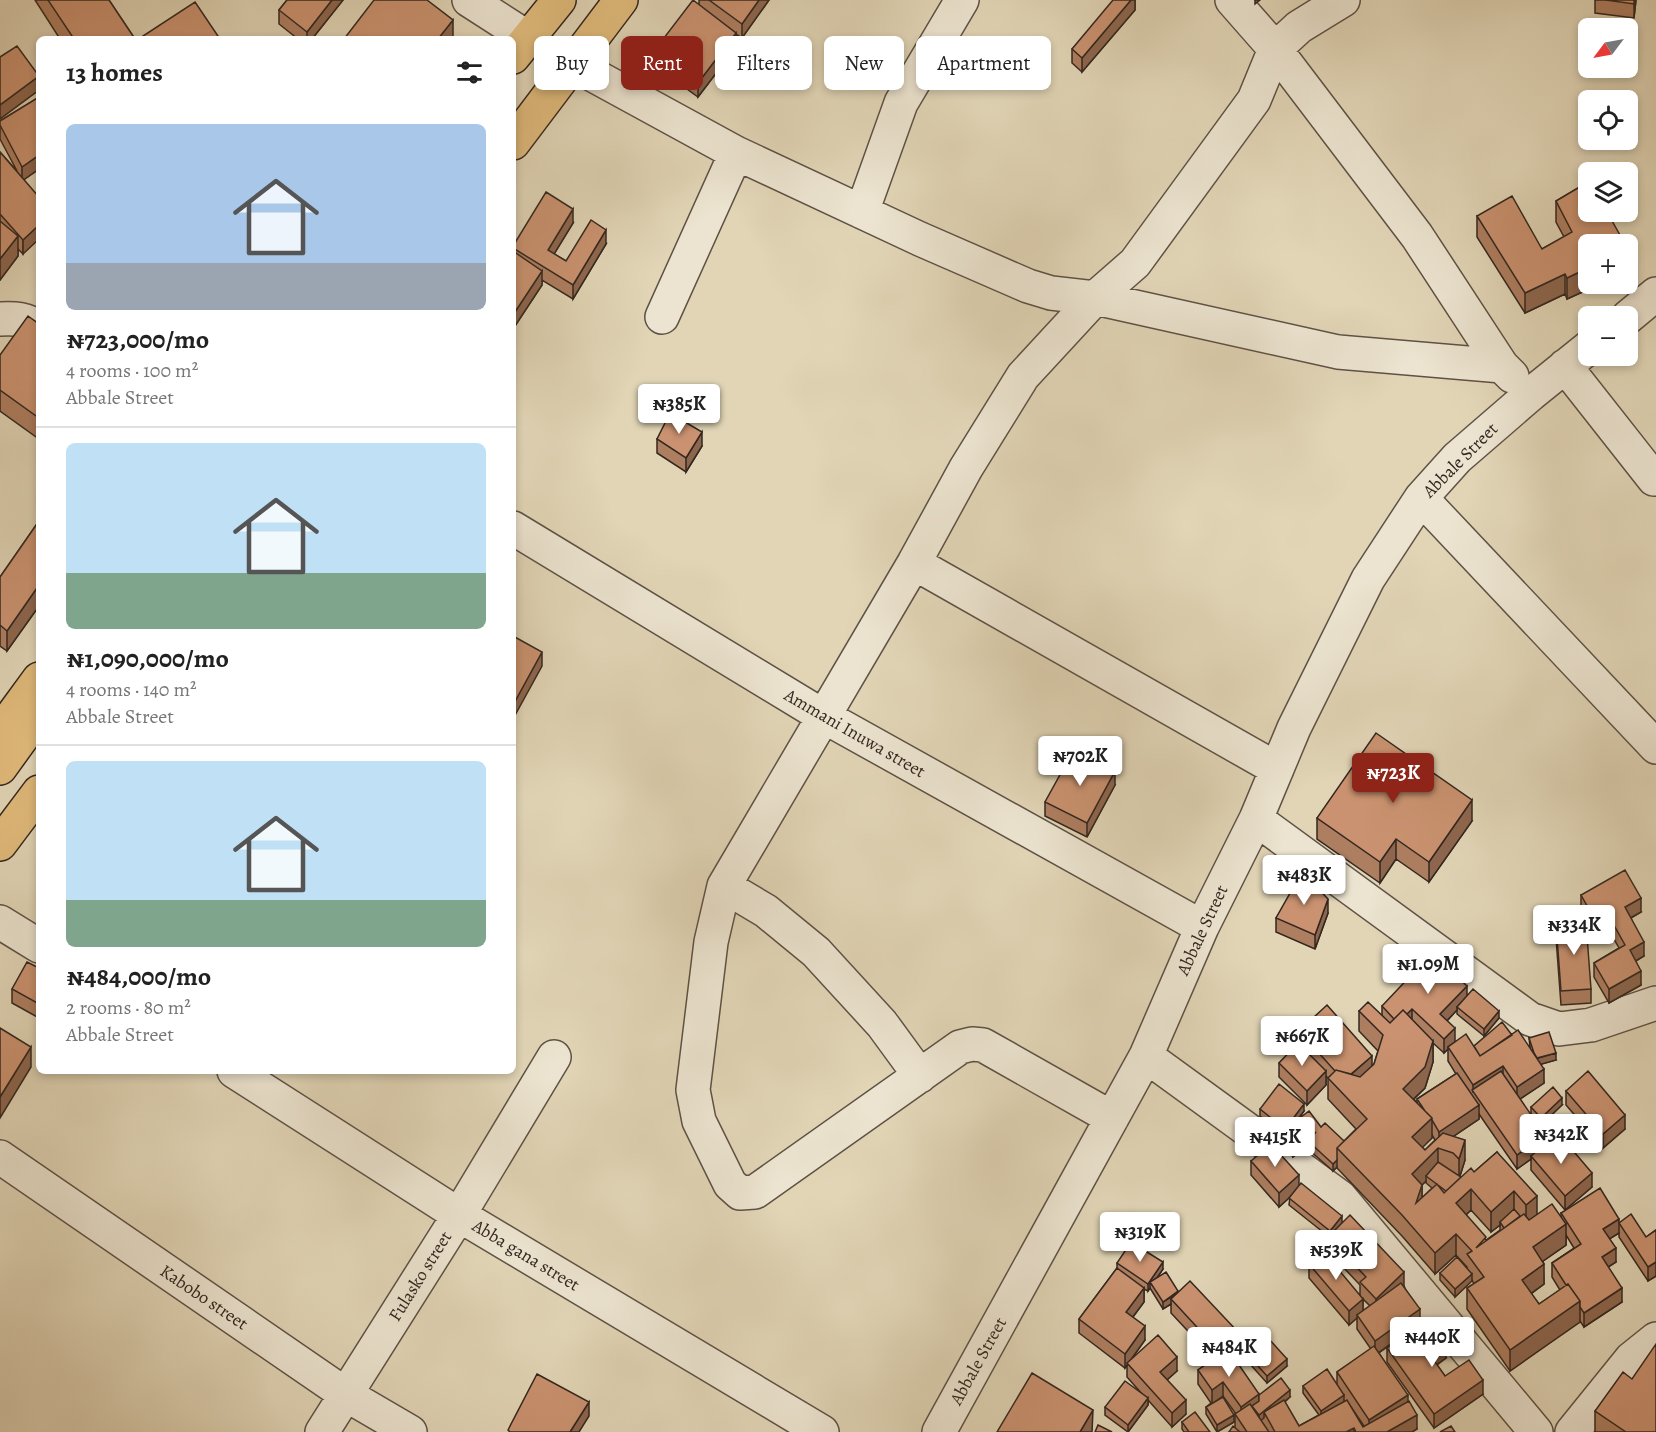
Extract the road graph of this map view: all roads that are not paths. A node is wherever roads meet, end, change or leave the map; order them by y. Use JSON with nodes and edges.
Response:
{"nodes":[{"id":1,"x":469,"y":0,"type":"edge"},
{"id":2,"x":559,"y":0,"type":"edge"},
{"id":3,"x":621,"y":0,"type":"edge"},
{"id":4,"x":962,"y":0,"type":"edge"},
{"id":5,"x":1232,"y":0,"type":"edge"},
{"id":6,"x":1343,"y":0,"type":"edge"},
{"id":7,"x":507,"y":36,"type":"edge"},
{"id":8,"x":594,"y":36,"type":"edge"},
{"id":9,"x":520,"y":48,"type":"edge"},
{"id":10,"x":1275,"y":49,"type":"junction"},
{"id":11,"x":609,"y":84,"type":"edge"},
{"id":12,"x":553,"y":90,"type":"edge"},
{"id":13,"x":516,"y":139,"type":"edge"},
{"id":14,"x":736,"y":153,"type":"junction"},
{"id":15,"x":862,"y":212,"type":"junction"},
{"id":16,"x":1656,"y":294,"type":"edge"},
{"id":17,"x":1095,"y":298,"type":"junction"},
{"id":18,"x":1638,"y":309,"type":"edge"},
{"id":19,"x":662,"y":317,"type":"dead end"},
{"id":20,"x":0,"y":319,"type":"edge"},
{"id":21,"x":36,"y":326,"type":"edge"},
{"id":22,"x":1577,"y":357,"type":"edge"},
{"id":23,"x":1502,"y":366,"type":"junction"},
{"id":24,"x":1531,"y":394,"type":"junction"},
{"id":25,"x":1654,"y":480,"type":"dead end"},
{"id":26,"x":1421,"y":498,"type":"junction"},
{"id":27,"x":516,"y":530,"type":"edge"},
{"id":28,"x":914,"y":563,"type":"junction"},
{"id":29,"x":36,"y":683,"type":"edge"},
{"id":30,"x":823,"y":716,"type":"junction"},
{"id":31,"x":36,"y":718,"type":"edge"},
{"id":32,"x":0,"y":732,"type":"edge"},
{"id":33,"x":1656,"y":747,"type":"edge"},
{"id":34,"x":0,"y":768,"type":"edge"},
{"id":35,"x":1277,"y":770,"type":"junction"},
{"id":36,"x":36,"y":796,"type":"edge"},
{"id":37,"x":1256,"y":819,"type":"junction"},
{"id":38,"x":0,"y":844,"type":"edge"},
{"id":39,"x":724,"y":886,"type":"junction"},
{"id":40,"x":0,"y":922,"type":"edge"},
{"id":41,"x":1202,"y":927,"type":"junction"},
{"id":42,"x":36,"y":944,"type":"edge"},
{"id":43,"x":1656,"y":1003,"type":"edge"},
{"id":44,"x":1146,"y":1056,"type":"junction"},
{"id":45,"x":554,"y":1057,"type":"dead end"},
{"id":46,"x":239,"y":1074,"type":"edge"},
{"id":47,"x":920,"y":1076,"type":"junction"},
{"id":48,"x":1112,"y":1118,"type":"junction"},
{"id":49,"x":0,"y":1157,"type":"edge"},
{"id":50,"x":459,"y":1215,"type":"junction"},
{"id":51,"x":1656,"y":1339,"type":"edge"},
{"id":52,"x":345,"y":1394,"type":"junction"},
{"id":53,"x":322,"y":1432,"type":"edge"},
{"id":54,"x":410,"y":1432,"type":"edge"},
{"id":55,"x":822,"y":1432,"type":"edge"},
{"id":56,"x":939,"y":1432,"type":"edge"},
{"id":57,"x":1536,"y":1432,"type":"edge"},
{"id":58,"x":1572,"y":1432,"type":"edge"}],
"edges":[{"from":1,"to":7,"type":"street"},
{"from":2,"to":9,"type":"highway"},
{"from":3,"to":8,"type":"highway"},
{"from":4,"to":15,"type":"street"},
{"from":5,"to":10,"type":"street"},
{"from":6,"to":10,"type":"street"},
{"from":10,"to":17,"type":"street"},
{"from":10,"to":23,"type":"street"},
{"from":11,"to":14,"type":"street"},
{"from":12,"to":13,"type":"highway"},
{"from":14,"to":15,"type":"street"},
{"from":14,"to":19,"type":"street"},
{"from":15,"to":17,"type":"street"},
{"from":16,"to":18,"type":"street"},
{"from":17,"to":23,"type":"street"},
{"from":17,"to":28,"type":"street"},
{"from":20,"to":21,"type":"street"},
{"from":22,"to":24,"type":"street","name":"Abbale Street"},
{"from":22,"to":25,"type":"street"},
{"from":23,"to":24,"type":"street"},
{"from":24,"to":26,"type":"street","name":"Abbale Street"},
{"from":26,"to":33,"type":"street"},
{"from":26,"to":35,"type":"street","name":"Abbale Street"},
{"from":27,"to":30,"type":"street","name":"Ammani Inuwa street"},
{"from":28,"to":30,"type":"street"},
{"from":28,"to":35,"type":"street"},
{"from":29,"to":32,"type":"highway"},
{"from":30,"to":39,"type":"street"},
{"from":30,"to":41,"type":"street","name":"Ammani Inuwa street"},
{"from":31,"to":34,"type":"highway"},
{"from":35,"to":37,"type":"street","name":"Abbale Street"},
{"from":36,"to":38,"type":"highway"},
{"from":37,"to":41,"type":"street","name":"Abbale Street"},
{"from":37,"to":43,"type":"street"},
{"from":39,"to":47,"type":"street"},
{"from":39,"to":47,"type":"street"},
{"from":40,"to":42,"type":"street"},
{"from":41,"to":44,"type":"street","name":"Abbale Street"},
{"from":44,"to":48,"type":"street","name":"Abbale Street"},
{"from":44,"to":57,"type":"street"},
{"from":45,"to":50,"type":"street","name":"Fulasko street"},
{"from":46,"to":50,"type":"street","name":"Abba gana street"},
{"from":47,"to":48,"type":"street"},
{"from":48,"to":56,"type":"street","name":"Abbale Street"},
{"from":49,"to":52,"type":"street","name":"Kabobo street"},
{"from":50,"to":52,"type":"street","name":"Fulasko street"},
{"from":50,"to":55,"type":"street","name":"Abba gana street"},
{"from":51,"to":58,"type":"street"},
{"from":52,"to":53,"type":"street","name":"Fulasko street"},
{"from":52,"to":54,"type":"street","name":"Kabobo street"}]}
